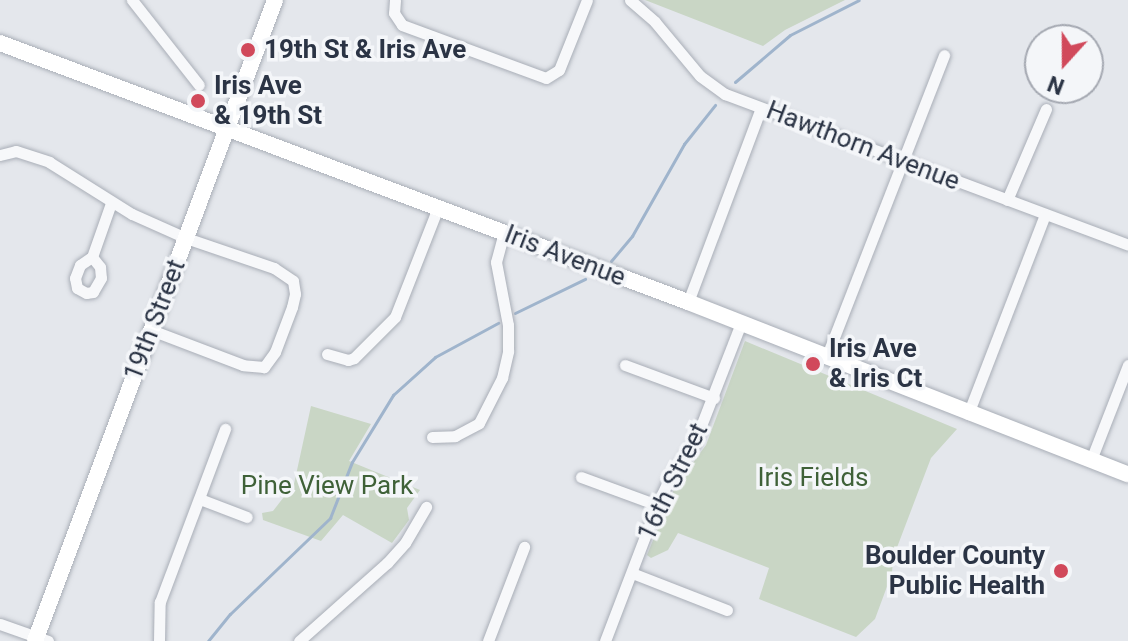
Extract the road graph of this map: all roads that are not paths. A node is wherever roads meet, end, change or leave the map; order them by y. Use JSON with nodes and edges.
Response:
{"nodes":[{"id":1,"x":132,"y":0,"type":"edge"},
{"id":2,"x":275,"y":0,"type":"edge"},
{"id":3,"x":395,"y":0,"type":"edge"},
{"id":4,"x":587,"y":0,"type":"edge"},
{"id":5,"x":630,"y":0,"type":"edge"},
{"id":6,"x":0,"y":43,"type":"edge"},
{"id":7,"x":944,"y":55,"type":"dead end"},
{"id":8,"x":199,"y":85,"type":"dead end"},
{"id":9,"x":761,"y":108,"type":"junction"},
{"id":10,"x":1046,"y":109,"type":"dead end"},
{"id":11,"x":227,"y":128,"type":"junction"},
{"id":12,"x":0,"y":155,"type":"edge"},
{"id":13,"x":903,"y":161,"type":"junction"},
{"id":14,"x":1007,"y":200,"type":"junction"},
{"id":15,"x":111,"y":203,"type":"junction"},
{"id":16,"x":438,"y":207,"type":"junction"},
{"id":17,"x":1045,"y":214,"type":"junction"},
{"id":18,"x":504,"y":232,"type":"junction"},
{"id":19,"x":186,"y":238,"type":"junction"},
{"id":20,"x":1128,"y":245,"type":"edge"},
{"id":21,"x":92,"y":257,"type":"dead end"},
{"id":22,"x":688,"y":302,"type":"junction"},
{"id":23,"x":741,"y":323,"type":"junction"},
{"id":24,"x":151,"y":330,"type":"junction"},
{"id":25,"x":327,"y":354,"type":"dead end"},
{"id":26,"x":826,"y":358,"type":"junction"},
{"id":27,"x":625,"y":365,"type":"dead end"},
{"id":28,"x":1128,"y":365,"type":"edge"},
{"id":29,"x":714,"y":398,"type":"junction"},
{"id":30,"x":968,"y":414,"type":"junction"},
{"id":31,"x":225,"y":429,"type":"dead end"},
{"id":32,"x":432,"y":437,"type":"dead end"},
{"id":33,"x":1091,"y":460,"type":"junction"},
{"id":34,"x":1128,"y":474,"type":"edge"},
{"id":35,"x":581,"y":477,"type":"dead end"},
{"id":36,"x":200,"y":499,"type":"junction"},
{"id":37,"x":657,"y":505,"type":"junction"},
{"id":38,"x":426,"y":507,"type":"dead end"},
{"id":39,"x":247,"y":517,"type":"dead end"},
{"id":40,"x":524,"y":547,"type":"dead end"},
{"id":41,"x":632,"y":573,"type":"junction"},
{"id":42,"x":727,"y":610,"type":"dead end"},
{"id":43,"x":0,"y":624,"type":"edge"},
{"id":44,"x":40,"y":640,"type":"edge"},
{"id":45,"x":159,"y":641,"type":"edge"},
{"id":46,"x":299,"y":641,"type":"edge"},
{"id":47,"x":488,"y":641,"type":"edge"},
{"id":48,"x":605,"y":641,"type":"edge"}],
"edges":[{"from":1,"to":8,"type":"street"},
{"from":2,"to":11,"type":"main road","name":"19th Street"},
{"from":3,"to":4,"type":"street"},
{"from":5,"to":9,"type":"street","name":"Hawthorn Avenue"},
{"from":6,"to":11,"type":"main road","name":"Iris Avenue"},
{"from":7,"to":13,"type":"street"},
{"from":9,"to":13,"type":"street","name":"Hawthorn Avenue"},
{"from":9,"to":22,"type":"street"},
{"from":10,"to":14,"type":"street"},
{"from":11,"to":16,"type":"main road","name":"Iris Avenue"},
{"from":11,"to":19,"type":"main road","name":"19th Street"},
{"from":12,"to":15,"type":"street"},
{"from":13,"to":14,"type":"street","name":"Hawthorn Avenue"},
{"from":13,"to":26,"type":"street"},
{"from":14,"to":17,"type":"street","name":"Hawthorn Avenue"},
{"from":15,"to":19,"type":"street"},
{"from":15,"to":21,"type":"street"},
{"from":16,"to":18,"type":"main road","name":"Iris Avenue"},
{"from":16,"to":25,"type":"street"},
{"from":17,"to":20,"type":"street","name":"Hawthorn Avenue"},
{"from":17,"to":30,"type":"street"},
{"from":18,"to":22,"type":"main road","name":"Iris Avenue"},
{"from":18,"to":32,"type":"street"},
{"from":19,"to":24,"type":"main road","name":"19th Street"},
{"from":19,"to":24,"type":"street"},
{"from":22,"to":23,"type":"main road","name":"Iris Avenue"},
{"from":23,"to":26,"type":"main road","name":"Iris Avenue"},
{"from":23,"to":29,"type":"street","name":"16th Street"},
{"from":24,"to":44,"type":"main road","name":"19th Street"},
{"from":26,"to":30,"type":"main road","name":"Iris Avenue"},
{"from":27,"to":29,"type":"street"},
{"from":28,"to":33,"type":"street"},
{"from":29,"to":37,"type":"street","name":"16th Street"},
{"from":30,"to":33,"type":"main road","name":"Iris Avenue"},
{"from":31,"to":36,"type":"street"},
{"from":33,"to":34,"type":"main road","name":"Iris Avenue"},
{"from":35,"to":37,"type":"street"},
{"from":36,"to":39,"type":"street"},
{"from":36,"to":45,"type":"street"},
{"from":37,"to":41,"type":"street","name":"16th Street"},
{"from":38,"to":46,"type":"street"},
{"from":40,"to":47,"type":"street"},
{"from":41,"to":42,"type":"street"},
{"from":41,"to":48,"type":"street","name":"16th Street"},
{"from":43,"to":44,"type":"street"}]}
